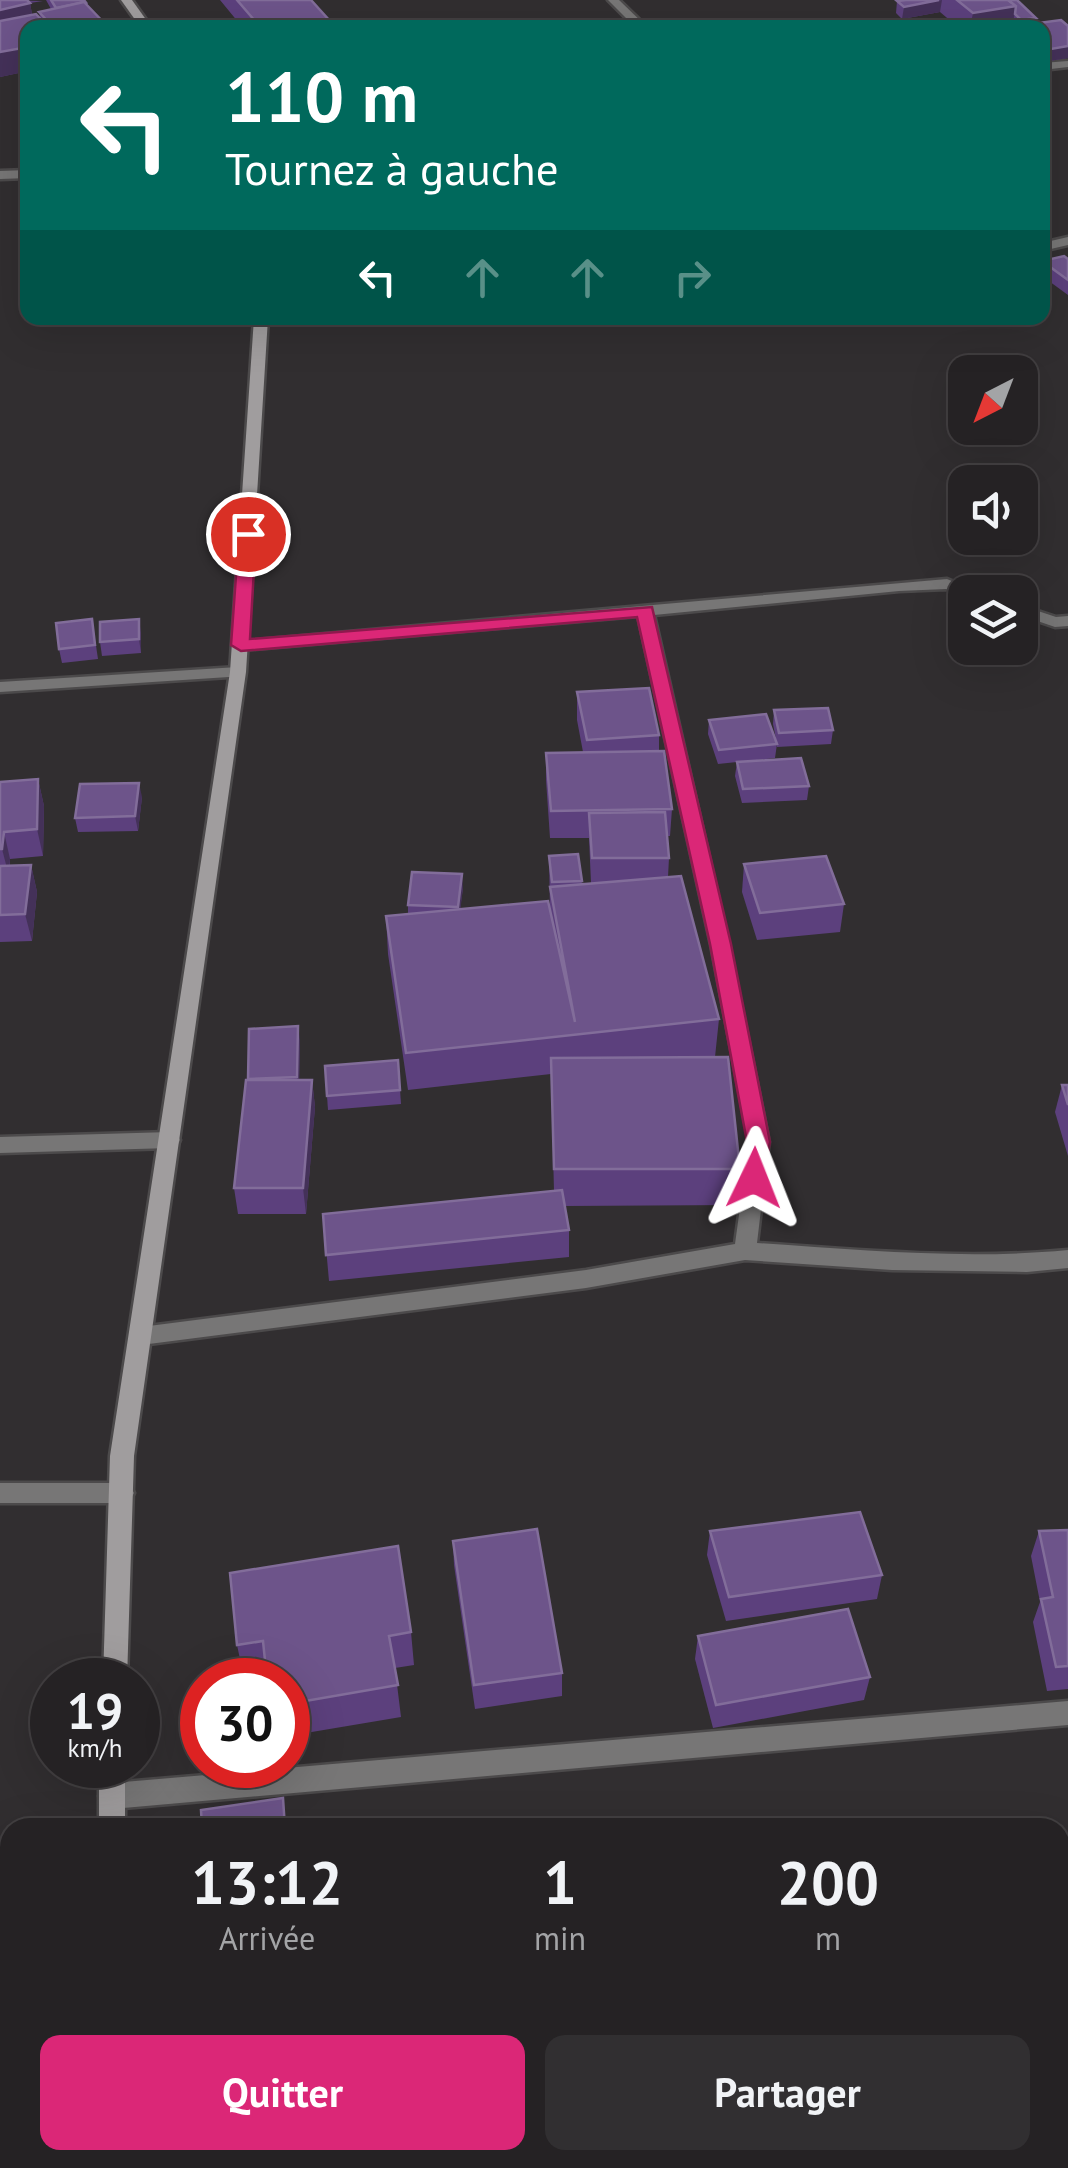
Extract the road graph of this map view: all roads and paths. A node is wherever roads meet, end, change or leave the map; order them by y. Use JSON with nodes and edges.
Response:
{"nodes":[{"id":1,"x":126,"y":0,"type":"edge"},
{"id":2,"x":613,"y":0,"type":"edge"},
{"id":3,"x":142,"y":20,"type":"edge"},
{"id":4,"x":634,"y":20,"type":"edge"},
{"id":5,"x":261,"y":325,"type":"edge"},
{"id":6,"x":948,"y":584,"type":"edge"},
{"id":7,"x":645,"y":610,"type":"junction"},
{"id":8,"x":1038,"y":616,"type":"edge"},
{"id":9,"x":1068,"y":621,"type":"edge"},
{"id":10,"x":241,"y":645,"type":"junction"},
{"id":11,"x":238,"y":672,"type":"junction"},
{"id":12,"x":0,"y":687,"type":"edge"},
{"id":13,"x":170,"y":1140,"type":"junction"},
{"id":14,"x":0,"y":1145,"type":"edge"},
{"id":15,"x":745,"y":1251,"type":"junction"},
{"id":16,"x":1068,"y":1259,"type":"edge"},
{"id":17,"x":141,"y":1336,"type":"junction"},
{"id":18,"x":0,"y":1493,"type":"edge"},
{"id":19,"x":122,"y":1493,"type":"junction"},
{"id":20,"x":116,"y":1658,"type":"edge"},
{"id":21,"x":1068,"y":1712,"type":"edge"},
{"id":22,"x":112,"y":1788,"type":"edge"},
{"id":23,"x":112,"y":1796,"type":"junction"},
{"id":24,"x":112,"y":1818,"type":"edge"}],
"edges":[{"from":1,"to":3,"type":"street"},
{"from":2,"to":4,"type":"street"},
{"from":5,"to":10,"type":"street"},
{"from":6,"to":7,"type":"street"},
{"from":7,"to":10,"type":"street"},
{"from":7,"to":15,"type":"street"},
{"from":8,"to":9,"type":"street"},
{"from":10,"to":11,"type":"street"},
{"from":11,"to":12,"type":"street"},
{"from":11,"to":13,"type":"street"},
{"from":13,"to":14,"type":"street"},
{"from":13,"to":17,"type":"street"},
{"from":15,"to":16,"type":"street"},
{"from":15,"to":17,"type":"street"},
{"from":17,"to":19,"type":"street"},
{"from":18,"to":19,"type":"street"},
{"from":19,"to":20,"type":"street"},
{"from":21,"to":23,"type":"street"},
{"from":22,"to":23,"type":"street"},
{"from":23,"to":24,"type":"street"}]}
